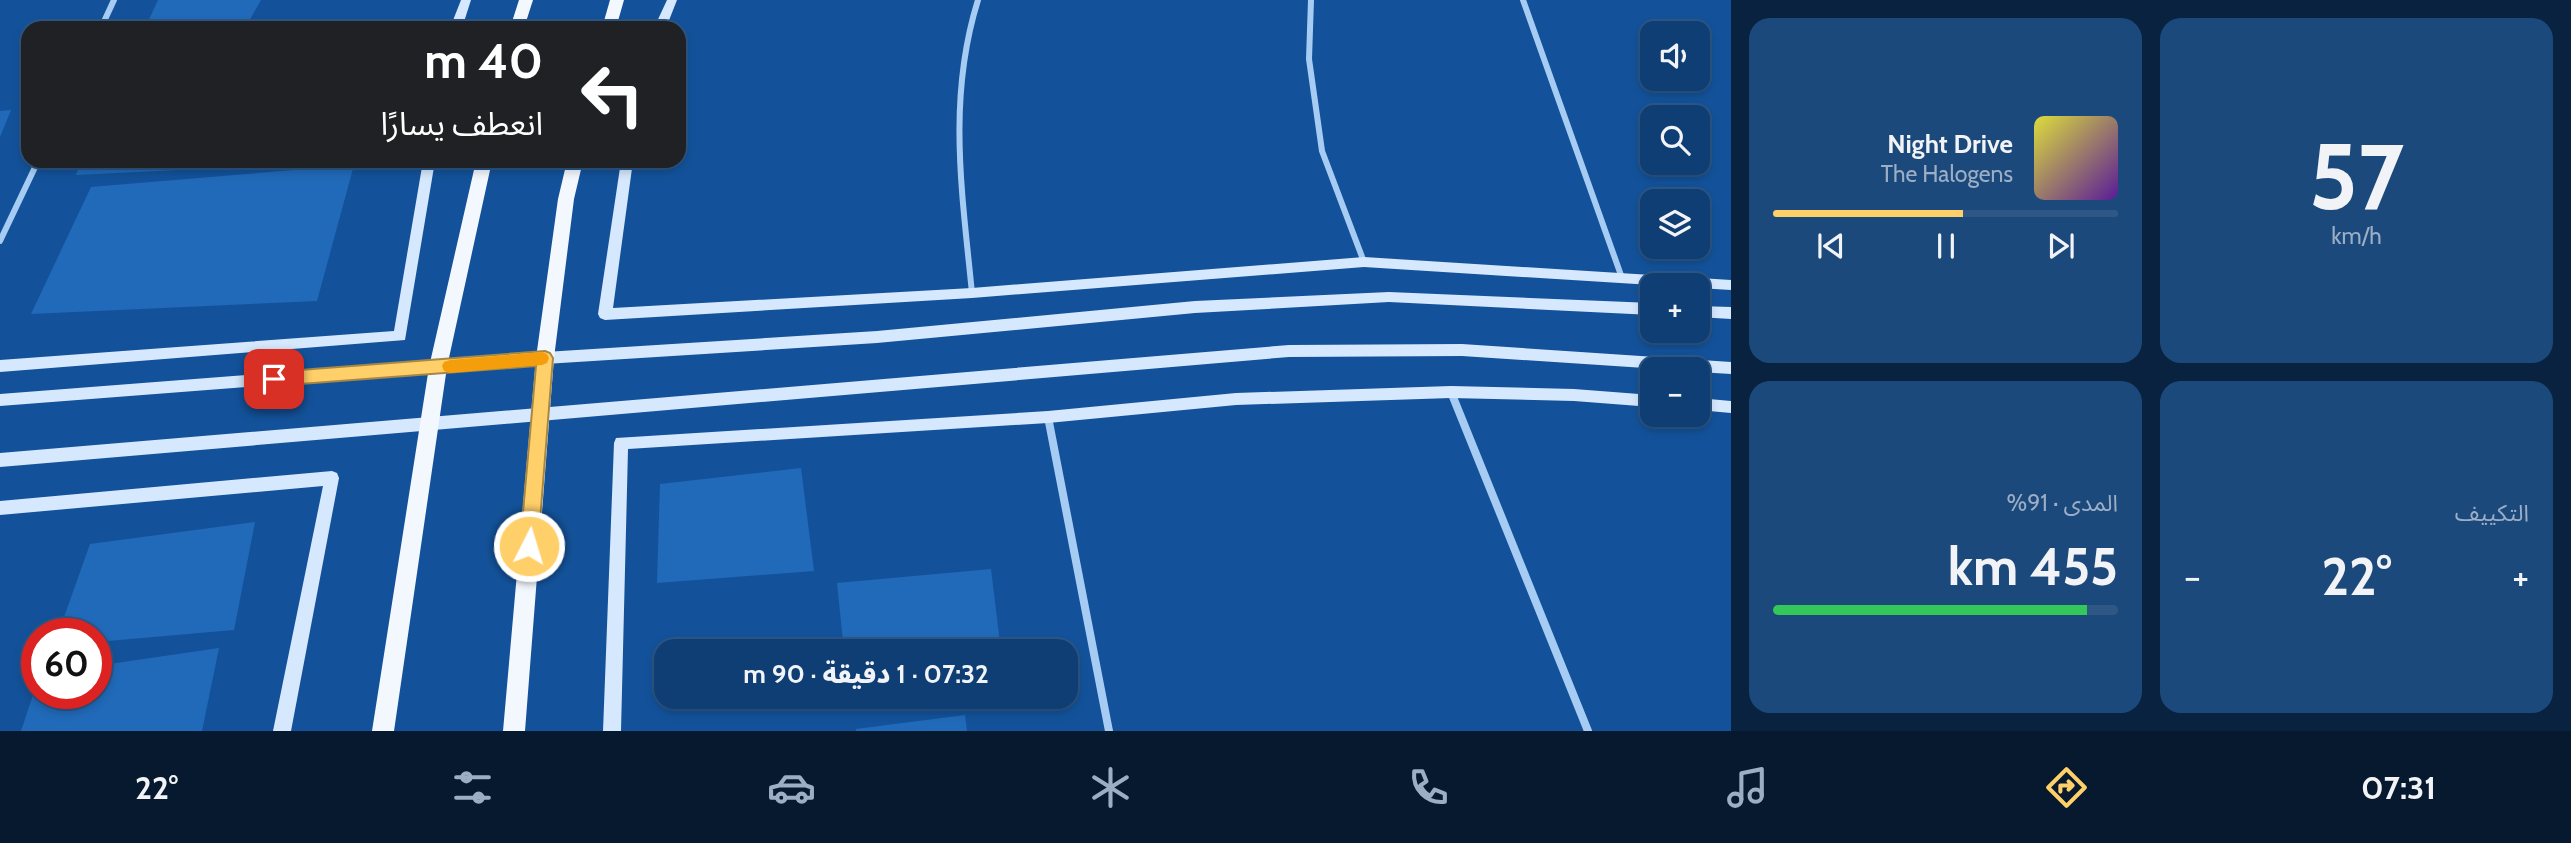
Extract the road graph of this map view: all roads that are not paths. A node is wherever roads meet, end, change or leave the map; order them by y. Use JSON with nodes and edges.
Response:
{"nodes":[{"id":1,"x":114,"y":0,"type":"edge"},
{"id":2,"x":466,"y":0,"type":"edge"},
{"id":3,"x":526,"y":0,"type":"edge"},
{"id":4,"x":617,"y":0,"type":"edge"},
{"id":5,"x":672,"y":0,"type":"edge"},
{"id":6,"x":978,"y":0,"type":"edge"},
{"id":7,"x":1311,"y":0,"type":"edge"},
{"id":8,"x":1523,"y":0,"type":"edge"},
{"id":9,"x":104,"y":21,"type":"edge"},
{"id":10,"x":458,"y":21,"type":"edge"},
{"id":11,"x":519,"y":21,"type":"edge"},
{"id":12,"x":611,"y":21,"type":"edge"},
{"id":13,"x":663,"y":21,"type":"edge"},
{"id":14,"x":35,"y":168,"type":"edge"},
{"id":15,"x":428,"y":168,"type":"edge"},
{"id":16,"x":482,"y":168,"type":"edge"},
{"id":17,"x":573,"y":168,"type":"edge"},
{"id":18,"x":626,"y":168,"type":"edge"},
{"id":19,"x":0,"y":240,"type":"edge"},
{"id":20,"x":1364,"y":262,"type":"junction"},
{"id":21,"x":1622,"y":278,"type":"junction"},
{"id":22,"x":1731,"y":285,"type":"edge"},
{"id":23,"x":972,"y":293,"type":"junction"},
{"id":24,"x":1640,"y":308,"type":"edge"},
{"id":25,"x":1710,"y":312,"type":"edge"},
{"id":26,"x":1731,"y":313,"type":"edge"},
{"id":27,"x":545,"y":358,"type":"junction"},
{"id":28,"x":0,"y":366,"type":"edge"},
{"id":29,"x":438,"y":367,"type":"junction"},
{"id":30,"x":1731,"y":368,"type":"edge"},
{"id":31,"x":1451,"y":392,"type":"junction"},
{"id":32,"x":0,"y":400,"type":"edge"},
{"id":33,"x":1640,"y":400,"type":"edge"},
{"id":34,"x":1710,"y":405,"type":"edge"},
{"id":35,"x":1731,"y":407,"type":"edge"},
{"id":36,"x":540,"y":414,"type":"junction"},
{"id":37,"x":1048,"y":417,"type":"junction"},
{"id":38,"x":431,"y":424,"type":"junction"},
{"id":39,"x":0,"y":460,"type":"edge"},
{"id":40,"x":0,"y":509,"type":"edge"},
{"id":41,"x":282,"y":731,"type":"edge"},
{"id":42,"x":383,"y":731,"type":"edge"},
{"id":43,"x":514,"y":731,"type":"edge"},
{"id":44,"x":612,"y":731,"type":"edge"},
{"id":45,"x":1109,"y":731,"type":"edge"},
{"id":46,"x":1588,"y":731,"type":"edge"}],
"edges":[{"from":1,"to":9,"type":"street"},
{"from":2,"to":10,"type":"main road"},
{"from":3,"to":11,"type":"main road"},
{"from":4,"to":12,"type":"main road"},
{"from":5,"to":13,"type":"main road"},
{"from":6,"to":23,"type":"street"},
{"from":7,"to":20,"type":"street"},
{"from":8,"to":21,"type":"street"},
{"from":14,"to":19,"type":"street"},
{"from":15,"to":28,"type":"main road"},
{"from":16,"to":29,"type":"main road"},
{"from":17,"to":27,"type":"main road"},
{"from":18,"to":23,"type":"main road"},
{"from":20,"to":21,"type":"main road"},
{"from":20,"to":23,"type":"main road"},
{"from":21,"to":22,"type":"main road"},
{"from":24,"to":27,"type":"main road"},
{"from":25,"to":26,"type":"main road"},
{"from":27,"to":29,"type":"main road"},
{"from":27,"to":36,"type":"main road"},
{"from":29,"to":32,"type":"main road"},
{"from":29,"to":38,"type":"main road"},
{"from":30,"to":36,"type":"main road"},
{"from":31,"to":33,"type":"main road"},
{"from":31,"to":37,"type":"main road"},
{"from":31,"to":46,"type":"street"},
{"from":34,"to":35,"type":"main road"},
{"from":36,"to":38,"type":"main road"},
{"from":36,"to":43,"type":"main road"},
{"from":37,"to":44,"type":"main road"},
{"from":37,"to":45,"type":"street"},
{"from":38,"to":39,"type":"main road"},
{"from":38,"to":42,"type":"main road"},
{"from":40,"to":41,"type":"main road"}]}
